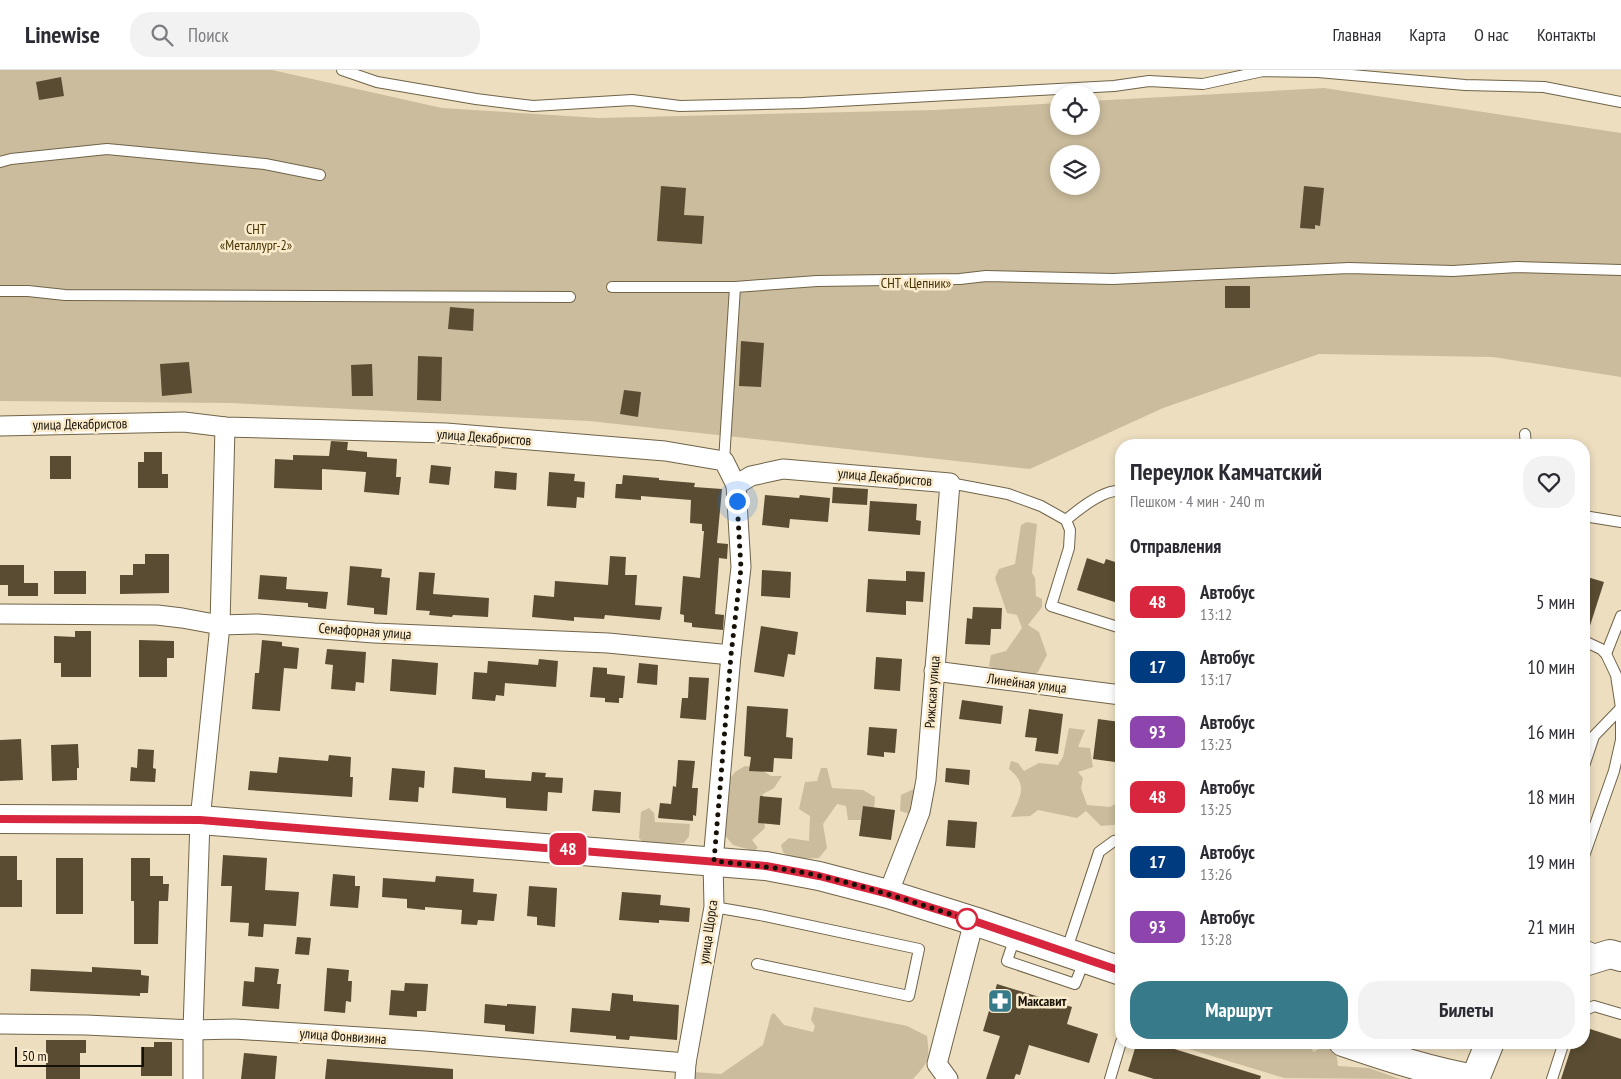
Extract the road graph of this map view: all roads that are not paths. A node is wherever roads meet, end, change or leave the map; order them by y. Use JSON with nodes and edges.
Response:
{"nodes":[{"id":1,"x":342,"y":70,"type":"edge"},
{"id":2,"x":1146,"y":70,"type":"edge"},
{"id":3,"x":1149,"y":81,"type":"junction"},
{"id":4,"x":1621,"y":102,"type":"edge"},
{"id":5,"x":0,"y":162,"type":"edge"},
{"id":6,"x":320,"y":175,"type":"dead end"},
{"id":7,"x":1621,"y":270,"type":"edge"},
{"id":8,"x":612,"y":287,"type":"dead end"},
{"id":9,"x":735,"y":287,"type":"junction"},
{"id":10,"x":0,"y":291,"type":"edge"},
{"id":11,"x":570,"y":297,"type":"dead end"},
{"id":12,"x":0,"y":426,"type":"edge"},
{"id":13,"x":224,"y":427,"type":"junction"},
{"id":14,"x":724,"y":461,"type":"junction"},
{"id":15,"x":950,"y":483,"type":"junction"},
{"id":16,"x":736,"y":485,"type":"junction"},
{"id":17,"x":1115,"y":491,"type":"edge"},
{"id":18,"x":1590,"y":517,"type":"edge"},
{"id":19,"x":1066,"y":520,"type":"junction"},
{"id":20,"x":1621,"y":522,"type":"edge"},
{"id":21,"x":0,"y":614,"type":"edge"},
{"id":22,"x":1621,"y":616,"type":"edge"},
{"id":23,"x":220,"y":625,"type":"junction"},
{"id":24,"x":1115,"y":626,"type":"edge"},
{"id":25,"x":1590,"y":644,"type":"edge"},
{"id":26,"x":1606,"y":654,"type":"junction"},
{"id":27,"x":731,"y":655,"type":"junction"},
{"id":28,"x":934,"y":672,"type":"junction"},
{"id":29,"x":1115,"y":694,"type":"edge"},
{"id":30,"x":1621,"y":708,"type":"edge"},
{"id":31,"x":1590,"y":748,"type":"edge"},
{"id":32,"x":0,"y":819,"type":"edge"},
{"id":33,"x":200,"y":820,"type":"junction"},
{"id":34,"x":1590,"y":839,"type":"edge"},
{"id":35,"x":1115,"y":841,"type":"edge"},
{"id":36,"x":714,"y":861,"type":"junction"},
{"id":37,"x":888,"y":894,"type":"junction"},
{"id":38,"x":714,"y":907,"type":"junction"},
{"id":39,"x":974,"y":921,"type":"junction"},
{"id":40,"x":1590,"y":948,"type":"edge"},
{"id":41,"x":1076,"y":955,"type":"junction"},
{"id":42,"x":1615,"y":956,"type":"edge"},
{"id":43,"x":1590,"y":961,"type":"edge"},
{"id":44,"x":757,"y":964,"type":"dead end"},
{"id":45,"x":1115,"y":969,"type":"edge"},
{"id":46,"x":1590,"y":1008,"type":"edge"},
{"id":47,"x":1621,"y":1014,"type":"edge"},
{"id":48,"x":0,"y":1024,"type":"edge"},
{"id":49,"x":193,"y":1030,"type":"junction"},
{"id":50,"x":1119,"y":1049,"type":"edge"},
{"id":51,"x":1364,"y":1049,"type":"edge"},
{"id":52,"x":1487,"y":1049,"type":"edge"},
{"id":53,"x":1562,"y":1049,"type":"edge"},
{"id":54,"x":685,"y":1071,"type":"edge"},
{"id":55,"x":193,"y":1079,"type":"edge"},
{"id":56,"x":948,"y":1079,"type":"edge"},
{"id":57,"x":1110,"y":1079,"type":"edge"},
{"id":58,"x":1475,"y":1079,"type":"edge"},
{"id":59,"x":1552,"y":1079,"type":"edge"}],
"edges":[{"from":1,"to":3,"type":"lane"},
{"from":2,"to":3,"type":"lane"},
{"from":3,"to":4,"type":"lane"},
{"from":5,"to":6,"type":"lane"},
{"from":7,"to":9,"type":"lane"},
{"from":8,"to":9,"type":"lane"},
{"from":9,"to":14,"type":"lane"},
{"from":10,"to":11,"type":"lane"},
{"from":12,"to":13,"type":"street","name":"улица Декабристов"},
{"from":13,"to":14,"type":"street","name":"улица Декабристов"},
{"from":13,"to":23,"type":"street"},
{"from":14,"to":16,"type":"street"},
{"from":15,"to":16,"type":"street","name":"улица Декабристов"},
{"from":15,"to":19,"type":"lane"},
{"from":15,"to":28,"type":"street","name":"Рижская улица"},
{"from":16,"to":27,"type":"street","name":"улица Щорса"},
{"from":17,"to":19,"type":"lane"},
{"from":18,"to":20,"type":"lane"},
{"from":19,"to":24,"type":"lane"},
{"from":21,"to":23,"type":"street","name":"Семафорная улица"},
{"from":22,"to":26,"type":"lane"},
{"from":23,"to":27,"type":"street","name":"Семафорная улица"},
{"from":23,"to":33,"type":"street"},
{"from":25,"to":26,"type":"lane"},
{"from":26,"to":30,"type":"lane"},
{"from":27,"to":36,"type":"street","name":"улица Щорса"},
{"from":28,"to":29,"type":"street","name":"Линейная улица"},
{"from":28,"to":37,"type":"street","name":"Рижская улица"},
{"from":30,"to":31,"type":"lane"},
{"from":30,"to":34,"type":"lane"},
{"from":32,"to":33,"type":"street"},
{"from":33,"to":36,"type":"street"},
{"from":33,"to":49,"type":"street"},
{"from":35,"to":41,"type":"lane"},
{"from":36,"to":37,"type":"street"},
{"from":36,"to":38,"type":"street","name":"улица Щорса"},
{"from":37,"to":39,"type":"street"},
{"from":38,"to":44,"type":"lane"},
{"from":38,"to":54,"type":"street","name":"улица Щорса"},
{"from":39,"to":41,"type":"street"},
{"from":39,"to":56,"type":"street"},
{"from":40,"to":42,"type":"lane"},
{"from":41,"to":45,"type":"street"},
{"from":42,"to":43,"type":"street"},
{"from":46,"to":47,"type":"lane"},
{"from":48,"to":49,"type":"street","name":"улица Фонвизина"},
{"from":49,"to":54,"type":"street","name":"улица Фонвизина"},
{"from":49,"to":55,"type":"street"},
{"from":50,"to":57,"type":"lane"},
{"from":51,"to":58,"type":"street"},
{"from":52,"to":58,"type":"street"},
{"from":53,"to":59,"type":"lane"}]}
